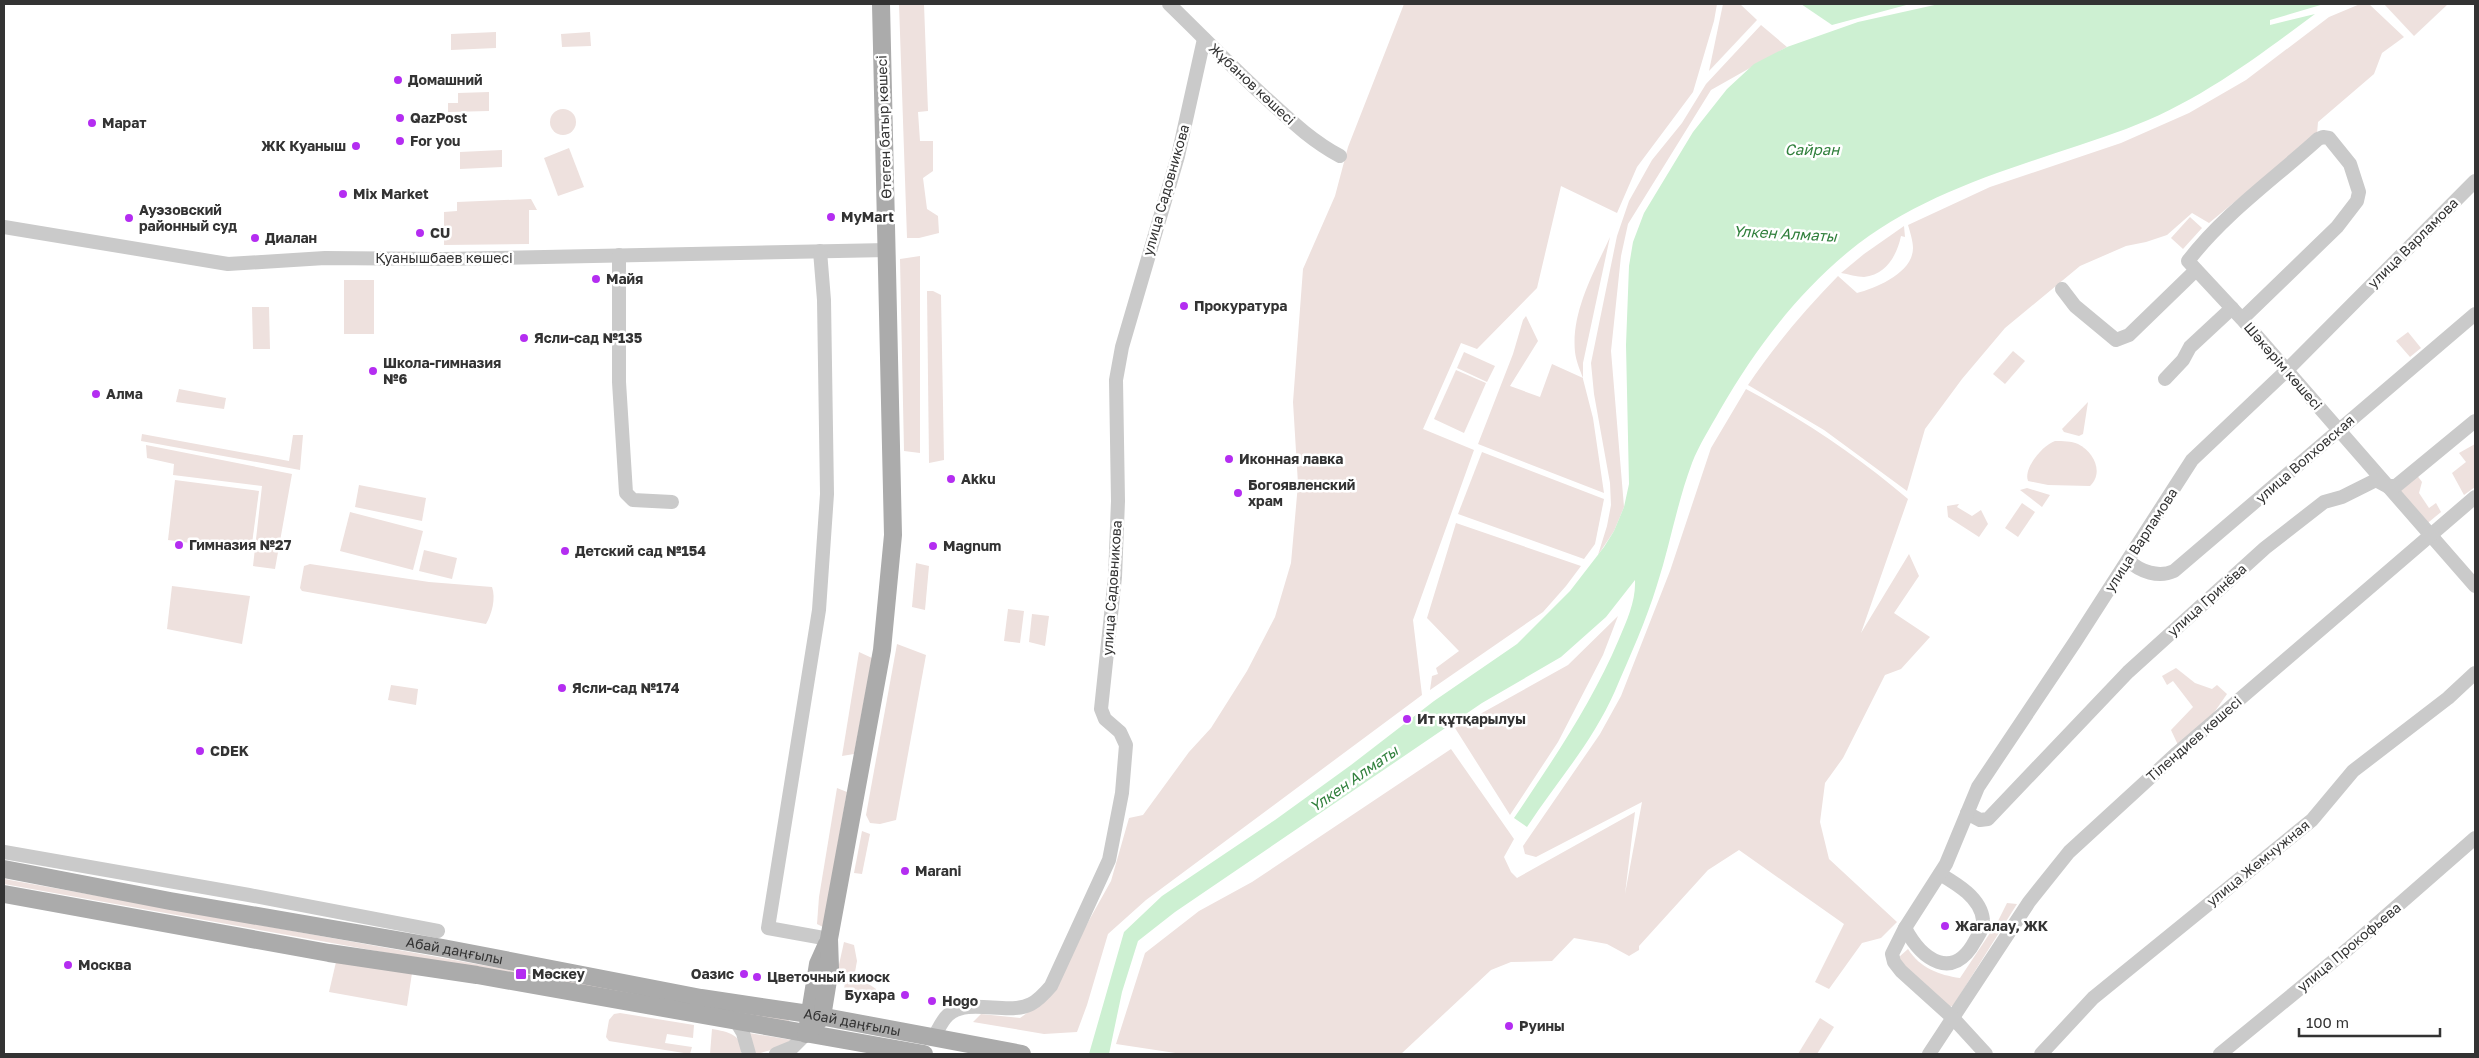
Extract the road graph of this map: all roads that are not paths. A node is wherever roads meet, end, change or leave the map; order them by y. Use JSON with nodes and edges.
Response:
{"nodes":[{"id":1,"x":881,"y":4,"type":"edge"},
{"id":2,"x":1169,"y":4,"type":"edge"},
{"id":3,"x":1204,"y":39,"type":"junction"},
{"id":4,"x":1340,"y":156,"type":"dead end"},
{"id":5,"x":2475,"y":182,"type":"edge"},
{"id":6,"x":4,"y":228,"type":"edge"},
{"id":7,"x":888,"y":250,"type":"junction"},
{"id":8,"x":820,"y":251,"type":"junction"},
{"id":9,"x":619,"y":256,"type":"junction"},
{"id":10,"x":2192,"y":266,"type":"junction"},
{"id":11,"x":2062,"y":290,"type":"dead end"},
{"id":12,"x":2232,"y":308,"type":"junction"},
{"id":13,"x":2475,"y":314,"type":"edge"},
{"id":14,"x":2242,"y":319,"type":"junction"},
{"id":15,"x":2287,"y":370,"type":"junction"},
{"id":16,"x":2165,"y":379,"type":"dead end"},
{"id":17,"x":2475,"y":421,"type":"edge"},
{"id":18,"x":2339,"y":430,"type":"junction"},
{"id":19,"x":2387,"y":486,"type":"junction"},
{"id":20,"x":2475,"y":497,"type":"edge"},
{"id":21,"x":672,"y":502,"type":"dead end"},
{"id":22,"x":2432,"y":535,"type":"junction"},
{"id":23,"x":2128,"y":560,"type":"junction"},
{"id":24,"x":2475,"y":586,"type":"edge"},
{"id":25,"x":2475,"y":673,"type":"edge"},
{"id":26,"x":1967,"y":813,"type":"junction"},
{"id":27,"x":2475,"y":838,"type":"edge"},
{"id":28,"x":4,"y":852,"type":"edge"},
{"id":29,"x":4,"y":869,"type":"edge"},
{"id":30,"x":1940,"y":874,"type":"junction"},
{"id":31,"x":4,"y":894,"type":"edge"},
{"id":32,"x":1905,"y":928,"type":"junction"},
{"id":33,"x":438,"y":931,"type":"dead end"},
{"id":34,"x":829,"y":939,"type":"junction"},
{"id":35,"x":816,"y":1015,"type":"junction"},
{"id":36,"x":1953,"y":1018,"type":"junction"},
{"id":37,"x":737,"y":1023,"type":"junction"},
{"id":38,"x":806,"y":1034,"type":"junction"},
{"id":39,"x":934,"y":1037,"type":"junction"},
{"id":40,"x":749,"y":1054,"type":"edge"},
{"id":41,"x":776,"y":1054,"type":"edge"},
{"id":42,"x":924,"y":1054,"type":"edge"},
{"id":43,"x":1022,"y":1054,"type":"edge"},
{"id":44,"x":1929,"y":1054,"type":"edge"},
{"id":45,"x":1986,"y":1054,"type":"edge"},
{"id":46,"x":2041,"y":1054,"type":"edge"},
{"id":47,"x":2220,"y":1054,"type":"edge"}],
"edges":[{"from":1,"to":7,"type":"main road","name":"Өтеген батыр көшесі"},
{"from":2,"to":3,"type":"street","name":"Жұбанов көшесі"},
{"from":3,"to":4,"type":"street","name":"Жұбанов көшесі"},
{"from":3,"to":39,"type":"street","name":"улица Садовникова"},
{"from":5,"to":15,"type":"street","name":"улица Варламова"},
{"from":6,"to":9,"type":"street","name":"Қуанышбаев көшесі"},
{"from":7,"to":8,"type":"street","name":"Қуанышбаев көшесі"},
{"from":7,"to":34,"type":"main road","name":"Өтеген батыр көшесі"},
{"from":8,"to":9,"type":"street","name":"Қуанышбаев көшесі"},
{"from":8,"to":34,"type":"street"},
{"from":9,"to":21,"type":"street"},
{"from":10,"to":11,"type":"street"},
{"from":10,"to":12,"type":"street","name":"Шәкәрім көшесі"},
{"from":10,"to":14,"type":"street"},
{"from":12,"to":14,"type":"street","name":"Шәкәрім көшесі"},
{"from":12,"to":16,"type":"street"},
{"from":13,"to":18,"type":"street","name":"улица Волховская"},
{"from":14,"to":15,"type":"street","name":"Шәкәрім көшесі"},
{"from":15,"to":18,"type":"street","name":"Шәкәрім көшесі"},
{"from":15,"to":23,"type":"street","name":"улица Варламова"},
{"from":17,"to":19,"type":"street","name":"улица Гринёва"},
{"from":18,"to":19,"type":"street","name":"Шәкәрім көшесі"},
{"from":18,"to":23,"type":"street","name":"улица Волховская"},
{"from":19,"to":22,"type":"street","name":"Шәкәрім көшесі"},
{"from":19,"to":26,"type":"street","name":"улица Гринёва"},
{"from":20,"to":22,"type":"street","name":"Тілендиев көшесі"},
{"from":22,"to":24,"type":"street","name":"Шәкәрім көшесі"},
{"from":22,"to":36,"type":"street","name":"Тілендиев көшесі"},
{"from":23,"to":26,"type":"street","name":"улица Варламова"},
{"from":25,"to":46,"type":"street","name":"улица Жемчужная"},
{"from":26,"to":30,"type":"street","name":"улица Варламова"},
{"from":27,"to":47,"type":"street","name":"улица Прокофьева"},
{"from":28,"to":33,"type":"street"},
{"from":29,"to":35,"type":"main road","name":"Абай даңғылы"},
{"from":30,"to":32,"type":"street","name":"улица Варламова"},
{"from":30,"to":32,"type":"street"},
{"from":31,"to":37,"type":"main road","name":"Абай даңғылы"},
{"from":32,"to":36,"type":"street","name":"улица Варламова"},
{"from":34,"to":35,"type":"main road"},
{"from":35,"to":38,"type":"main road"},
{"from":35,"to":39,"type":"main road","name":"Абай даңғылы"},
{"from":36,"to":44,"type":"street","name":"Тілендиев көшесі"},
{"from":36,"to":45,"type":"street"},
{"from":37,"to":38,"type":"main road","name":"Абай даңғылы"},
{"from":37,"to":40,"type":"street"},
{"from":38,"to":41,"type":"street"},
{"from":38,"to":42,"type":"main road","name":"Абай даңғылы"},
{"from":39,"to":43,"type":"main road","name":"Абай даңғылы"}]}
